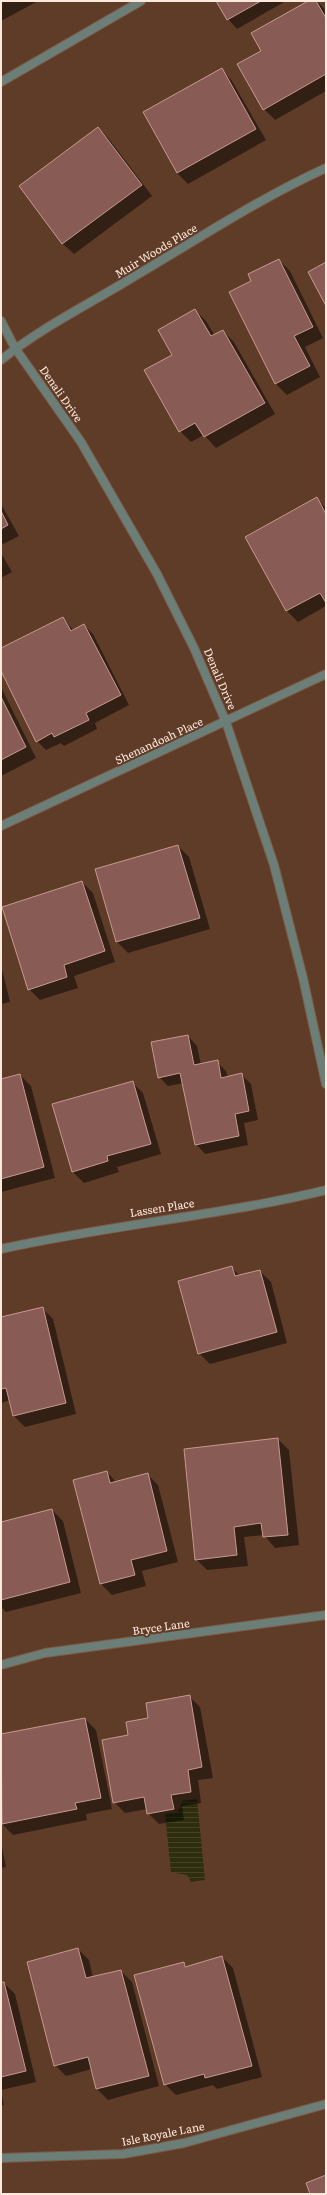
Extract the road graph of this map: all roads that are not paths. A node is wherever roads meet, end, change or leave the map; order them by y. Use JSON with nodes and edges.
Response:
{"nodes":[{"id":1,"x":141,"y":1,"type":"edge"},
{"id":2,"x":1,"y":82,"type":"edge"},
{"id":3,"x":326,"y":168,"type":"edge"},
{"id":4,"x":1,"y":321,"type":"edge"},
{"id":5,"x":15,"y":348,"type":"junction"},
{"id":6,"x":1,"y":360,"type":"edge"},
{"id":7,"x":326,"y":674,"type":"edge"},
{"id":8,"x":226,"y":722,"type":"junction"},
{"id":9,"x":1,"y":826,"type":"edge"},
{"id":10,"x":326,"y":1084,"type":"edge"},
{"id":11,"x":326,"y":1190,"type":"edge"},
{"id":12,"x":1,"y":1249,"type":"edge"},
{"id":13,"x":326,"y":1616,"type":"edge"},
{"id":14,"x":1,"y":1665,"type":"edge"},
{"id":15,"x":326,"y":2104,"type":"edge"},
{"id":16,"x":1,"y":2158,"type":"edge"}],
"edges":[{"from":1,"to":2,"type":"street"},
{"from":3,"to":5,"type":"street","name":"Muir Woods Place"},
{"from":4,"to":5,"type":"street","name":"Denali Drive"},
{"from":5,"to":6,"type":"street","name":"Muir Woods Place"},
{"from":5,"to":8,"type":"street","name":"Denali Drive"},
{"from":7,"to":8,"type":"street","name":"Shenandoah Place"},
{"from":8,"to":9,"type":"street","name":"Shenandoah Place"},
{"from":8,"to":10,"type":"street","name":"Denali Drive"},
{"from":11,"to":12,"type":"street","name":"Lassen Place"},
{"from":13,"to":14,"type":"street","name":"Bryce Lane"},
{"from":15,"to":16,"type":"street","name":"Isle Royale Lane"}]}
